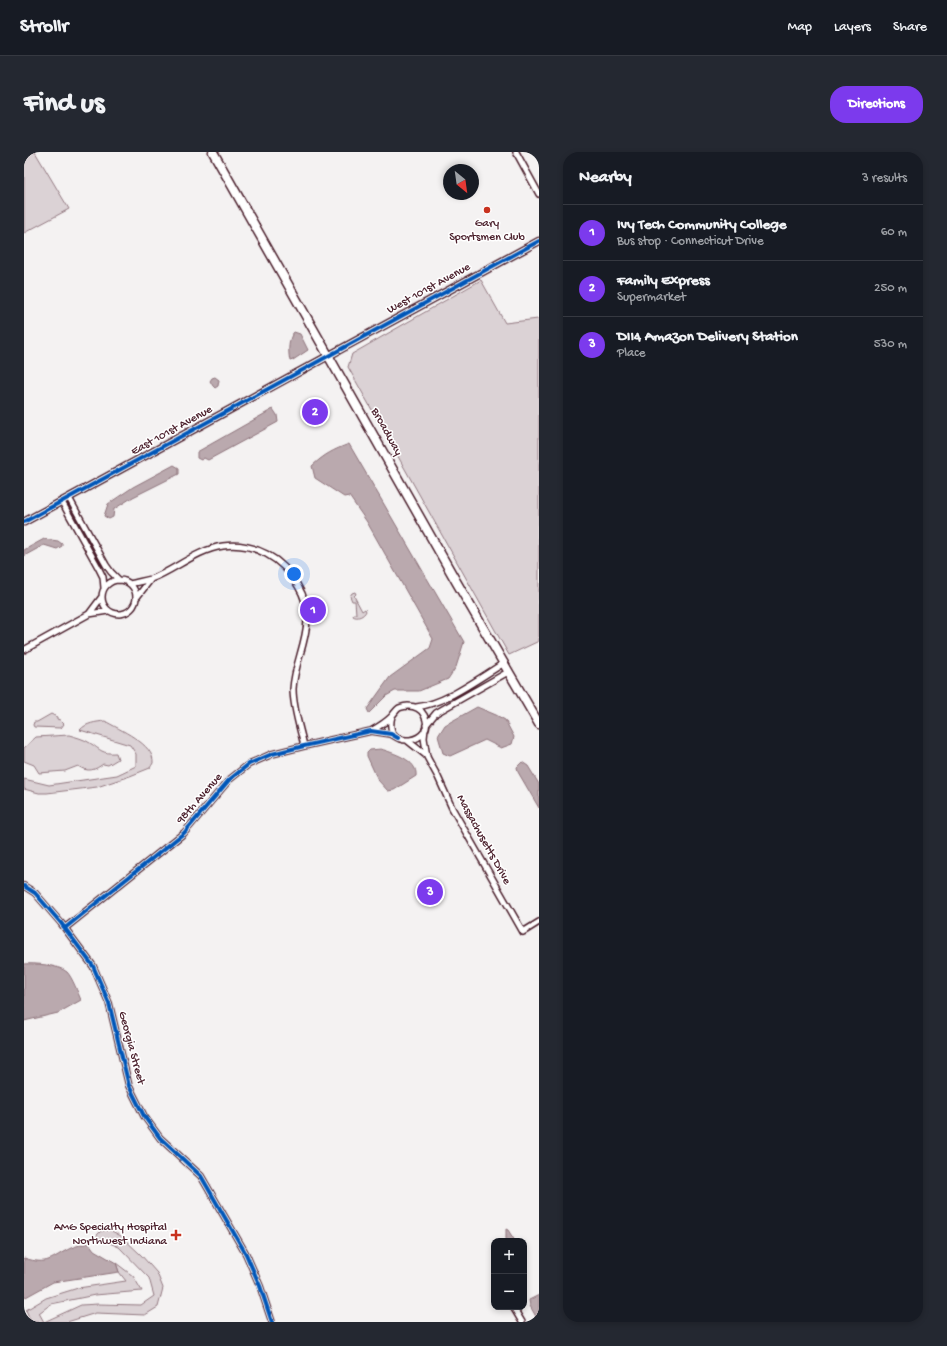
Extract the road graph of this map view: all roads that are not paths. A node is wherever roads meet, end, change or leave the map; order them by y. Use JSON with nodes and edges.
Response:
{"nodes":[{"id":1,"x":213,"y":152,"type":"edge"},
{"id":2,"x":516,"y":152,"type":"edge"},
{"id":3,"x":539,"y":194,"type":"edge"},
{"id":4,"x":539,"y":241,"type":"edge"},
{"id":5,"x":329,"y":355,"type":"junction"},
{"id":6,"x":69,"y":498,"type":"junction"},
{"id":7,"x":62,"y":502,"type":"junction"},
{"id":8,"x":24,"y":522,"type":"edge"},
{"id":9,"x":152,"y":578,"type":"junction"},
{"id":10,"x":119,"y":580,"type":"junction"},
{"id":11,"x":130,"y":584,"type":"junction"},
{"id":12,"x":104,"y":588,"type":"junction"},
{"id":13,"x":137,"y":597,"type":"junction"},
{"id":14,"x":102,"y":598,"type":"junction"},
{"id":15,"x":108,"y":611,"type":"junction"},
{"id":16,"x":89,"y":614,"type":"junction"},
{"id":17,"x":24,"y":650,"type":"edge"},
{"id":18,"x":504,"y":663,"type":"junction"},
{"id":19,"x":508,"y":672,"type":"junction"},
{"id":20,"x":416,"y":708,"type":"junction"},
{"id":21,"x":392,"y":716,"type":"junction"},
{"id":22,"x":539,"y":724,"type":"edge"},
{"id":23,"x":425,"y":727,"type":"junction"},
{"id":24,"x":371,"y":732,"type":"junction"},
{"id":25,"x":398,"y":738,"type":"junction"},
{"id":26,"x":408,"y":741,"type":"junction"},
{"id":27,"x":304,"y":746,"type":"junction"},
{"id":28,"x":427,"y":757,"type":"junction"},
{"id":29,"x":24,"y":886,"type":"edge"},
{"id":30,"x":539,"y":922,"type":"edge"},
{"id":31,"x":65,"y":928,"type":"junction"},
{"id":32,"x":516,"y":1310,"type":"edge"},
{"id":33,"x":272,"y":1322,"type":"edge"},
{"id":34,"x":522,"y":1322,"type":"edge"}],
"edges":[{"from":1,"to":5,"type":"main road","name":"Broadway"},
{"from":2,"to":3,"type":"street"},
{"from":4,"to":5,"type":"street","name":"West 101st Avenue"},
{"from":5,"to":6,"type":"street","name":"East 101st Avenue"},
{"from":5,"to":18,"type":"main road","name":"Broadway"},
{"from":6,"to":7,"type":"street","name":"East 101st Avenue"},
{"from":6,"to":10,"type":"street"},
{"from":7,"to":8,"type":"street","name":"East 101st Avenue"},
{"from":7,"to":12,"type":"street"},
{"from":9,"to":11,"type":"street"},
{"from":9,"to":13,"type":"street"},
{"from":9,"to":27,"type":"street"},
{"from":10,"to":11,"type":"street"},
{"from":10,"to":12,"type":"street"},
{"from":11,"to":13,"type":"street"},
{"from":12,"to":14,"type":"street"},
{"from":13,"to":15,"type":"street"},
{"from":14,"to":15,"type":"street"},
{"from":14,"to":16,"type":"street"},
{"from":15,"to":16,"type":"street"},
{"from":16,"to":17,"type":"street"},
{"from":18,"to":19,"type":"main road","name":"Broadway"},
{"from":18,"to":20,"type":"street","name":"98th Avenue"},
{"from":19,"to":22,"type":"main road","name":"Broadway"},
{"from":19,"to":23,"type":"street"},
{"from":20,"to":21,"type":"street","name":"98th Avenue"},
{"from":20,"to":23,"type":"street"},
{"from":21,"to":24,"type":"street","name":"98th Avenue"},
{"from":21,"to":25,"type":"street"},
{"from":23,"to":26,"type":"street"},
{"from":23,"to":28,"type":"street"},
{"from":24,"to":25,"type":"street","name":"98th Avenue"},
{"from":24,"to":27,"type":"street","name":"98th Avenue"},
{"from":25,"to":26,"type":"street","name":"98th Avenue"},
{"from":26,"to":28,"type":"street"},
{"from":27,"to":31,"type":"street","name":"98th Avenue"},
{"from":28,"to":30,"type":"street","name":"Massachusetts Drive"},
{"from":29,"to":31,"type":"street","name":"Georgia Street"},
{"from":31,"to":33,"type":"street","name":"Georgia Street"},
{"from":32,"to":34,"type":"street"}]}
